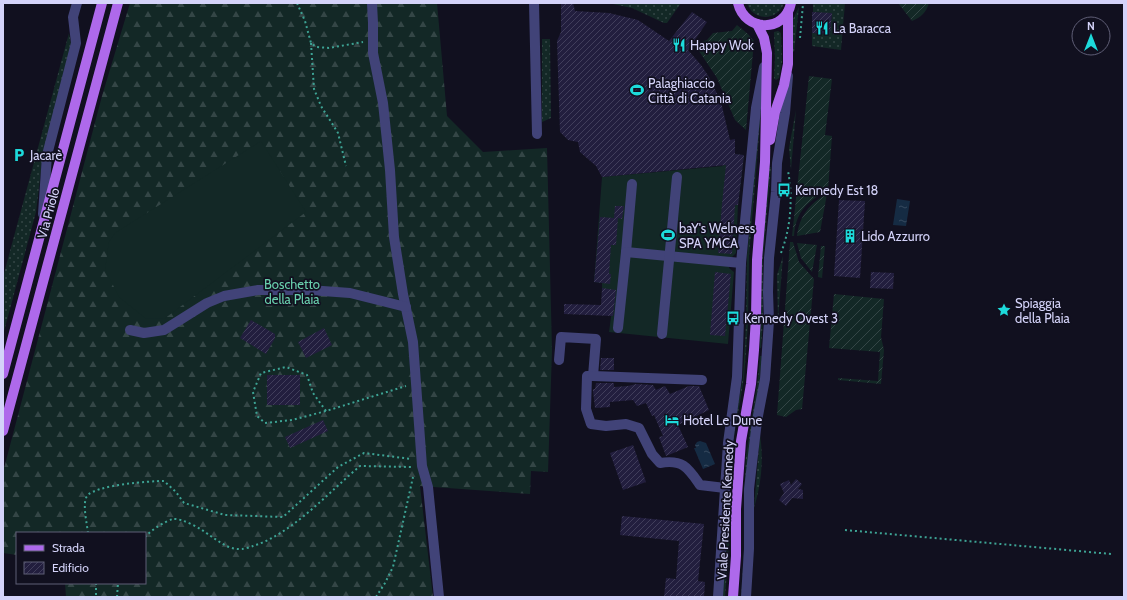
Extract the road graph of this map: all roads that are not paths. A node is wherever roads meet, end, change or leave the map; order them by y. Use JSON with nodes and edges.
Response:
{"nodes":[{"id":1,"x":77,"y":3,"type":"edge"},
{"id":2,"x":102,"y":3,"type":"edge"},
{"id":3,"x":118,"y":3,"type":"edge"},
{"id":4,"x":372,"y":3,"type":"edge"},
{"id":5,"x":534,"y":3,"type":"edge"},
{"id":6,"x":738,"y":3,"type":"edge"},
{"id":7,"x":789,"y":8,"type":"edge"},
{"id":8,"x":757,"y":24,"type":"junction"},
{"id":9,"x":767,"y":53,"type":"junction"},
{"id":10,"x":788,"y":64,"type":"junction"},
{"id":11,"x":537,"y":134,"type":"dead end"},
{"id":12,"x":765,"y":162,"type":"junction"},
{"id":13,"x":677,"y":177,"type":"dead end"},
{"id":14,"x":632,"y":184,"type":"dead end"},
{"id":15,"x":43,"y":224,"type":"junction"},
{"id":16,"x":626,"y":252,"type":"junction"},
{"id":17,"x":670,"y":256,"type":"junction"},
{"id":18,"x":741,"y":263,"type":"junction"},
{"id":19,"x":406,"y":307,"type":"junction"},
{"id":20,"x":618,"y":328,"type":"dead end"},
{"id":21,"x":130,"y":330,"type":"dead end"},
{"id":22,"x":662,"y":334,"type":"dead end"},
{"id":23,"x":559,"y":360,"type":"dead end"},
{"id":24,"x":3,"y":374,"type":"edge"},
{"id":25,"x":593,"y":376,"type":"junction"},
{"id":26,"x":702,"y":380,"type":"dead end"},
{"id":27,"x":3,"y":431,"type":"edge"},
{"id":28,"x":725,"y":488,"type":"junction"},
{"id":29,"x":440,"y":597,"type":"edge"},
{"id":30,"x":718,"y":597,"type":"edge"},
{"id":31,"x":733,"y":597,"type":"edge"},
{"id":32,"x":746,"y":597,"type":"edge"}],
"edges":[{"from":1,"to":15,"type":"street"},
{"from":2,"to":15,"type":"main road","name":"Via Priolo"},
{"from":3,"to":27,"type":"main road","name":"Via Priolo"},
{"from":4,"to":19,"type":"street"},
{"from":5,"to":11,"type":"street"},
{"from":6,"to":8,"type":"main road"},
{"from":7,"to":8,"type":"main road"},
{"from":7,"to":10,"type":"main road"},
{"from":8,"to":9,"type":"main road"},
{"from":9,"to":12,"type":"main road"},
{"from":9,"to":18,"type":"street"},
{"from":10,"to":12,"type":"main road"},
{"from":10,"to":32,"type":"street"},
{"from":12,"to":31,"type":"main road","name":"Viale Presidente Kennedy"},
{"from":13,"to":17,"type":"street"},
{"from":14,"to":16,"type":"street"},
{"from":15,"to":24,"type":"main road","name":"Via Priolo"},
{"from":16,"to":17,"type":"street"},
{"from":16,"to":20,"type":"street"},
{"from":17,"to":18,"type":"street"},
{"from":17,"to":22,"type":"street"},
{"from":18,"to":28,"type":"street"},
{"from":19,"to":21,"type":"street"},
{"from":19,"to":29,"type":"street"},
{"from":23,"to":25,"type":"street"},
{"from":25,"to":26,"type":"street"},
{"from":25,"to":28,"type":"street"},
{"from":28,"to":30,"type":"street"}]}
